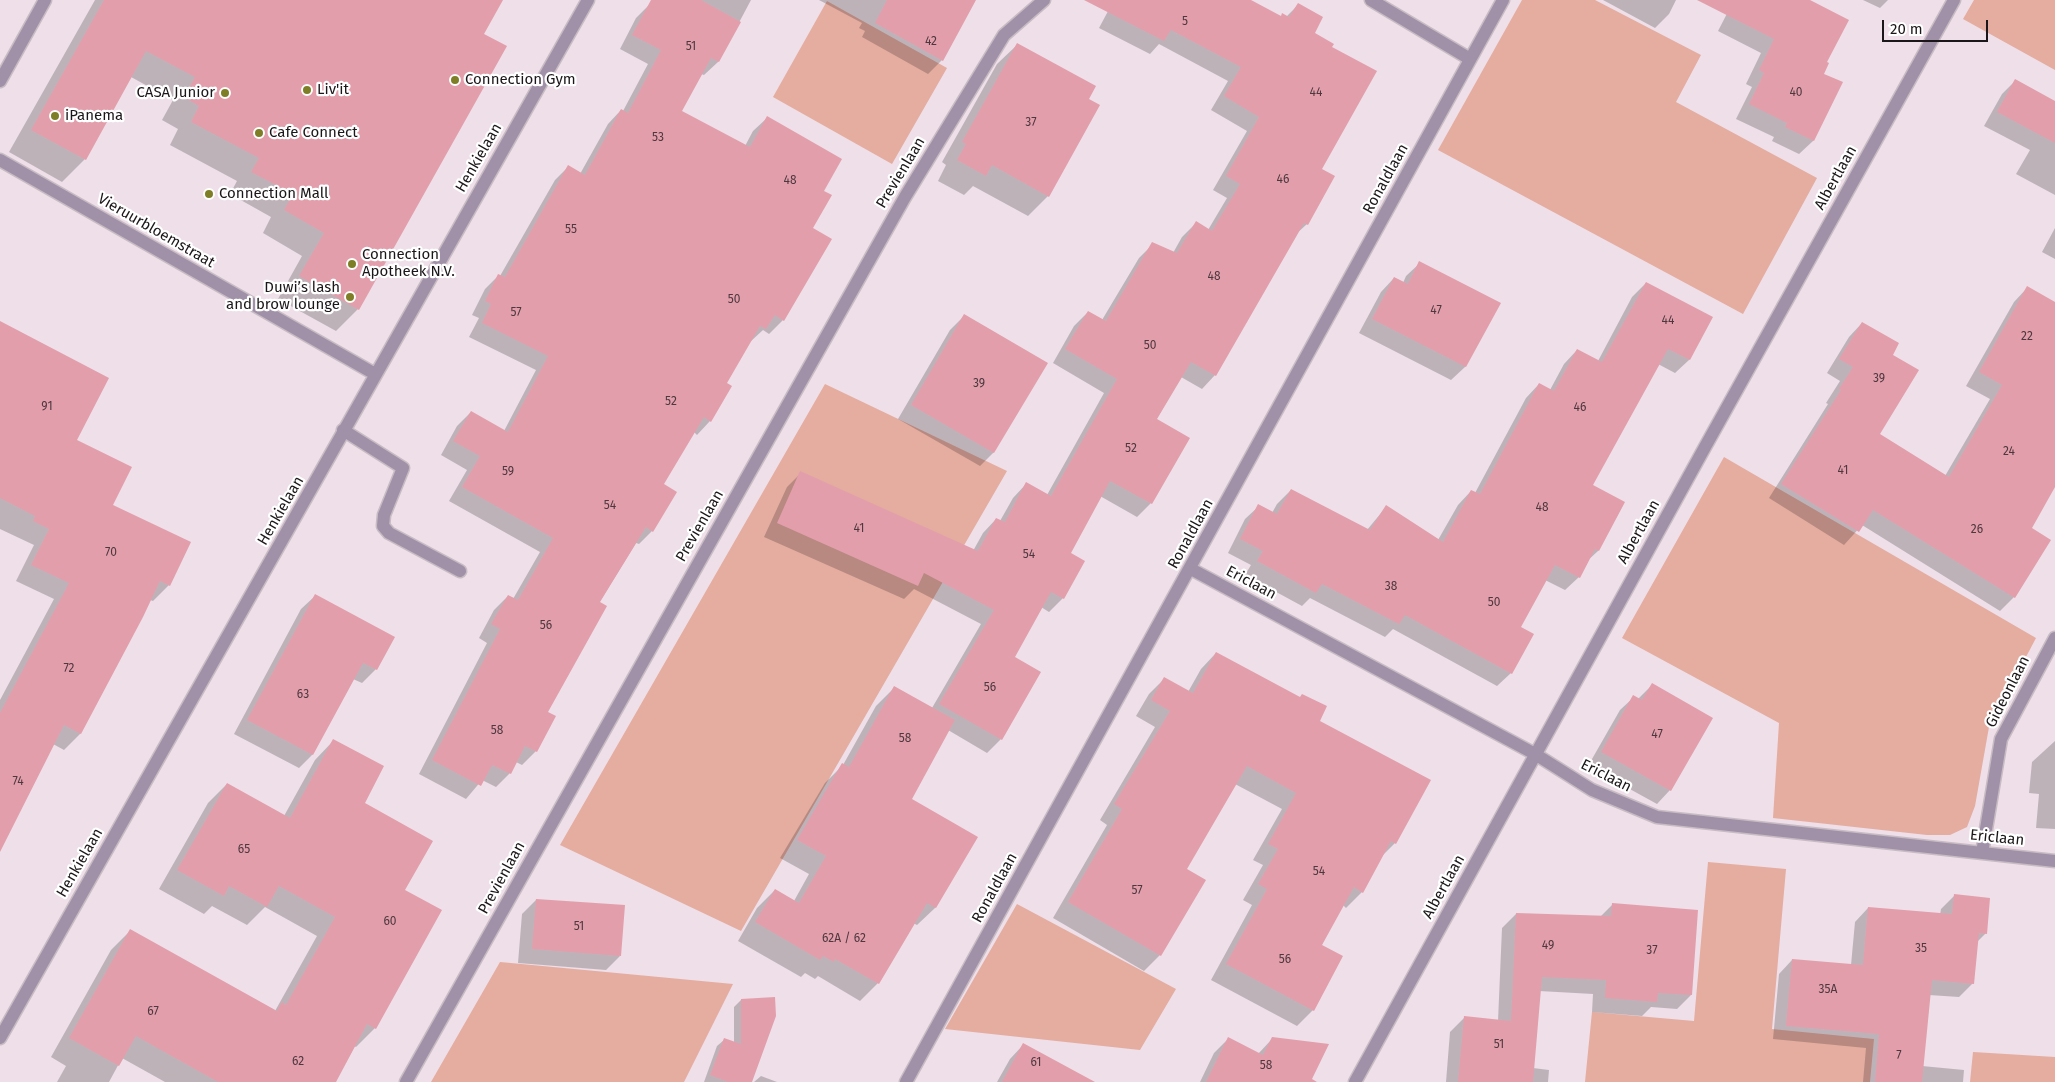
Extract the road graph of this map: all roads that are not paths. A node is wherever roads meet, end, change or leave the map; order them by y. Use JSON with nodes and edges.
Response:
{"nodes":[{"id":1,"x":45,"y":0,"type":"edge"},
{"id":2,"x":588,"y":0,"type":"edge"},
{"id":3,"x":1044,"y":0,"type":"edge"},
{"id":4,"x":1371,"y":0,"type":"edge"},
{"id":5,"x":1503,"y":0,"type":"edge"},
{"id":6,"x":1954,"y":0,"type":"edge"},
{"id":7,"x":1470,"y":59,"type":"junction"},
{"id":8,"x":0,"y":81,"type":"edge"},
{"id":9,"x":0,"y":160,"type":"edge"},
{"id":10,"x":375,"y":374,"type":"junction"},
{"id":11,"x":343,"y":430,"type":"junction"},
{"id":12,"x":1190,"y":569,"type":"junction"},
{"id":13,"x":460,"y":571,"type":"dead end"},
{"id":14,"x":2055,"y":638,"type":"edge"},
{"id":15,"x":1535,"y":754,"type":"junction"},
{"id":16,"x":1982,"y":853,"type":"junction"},
{"id":17,"x":2055,"y":860,"type":"edge"},
{"id":18,"x":0,"y":1038,"type":"edge"},
{"id":19,"x":406,"y":1082,"type":"edge"},
{"id":20,"x":906,"y":1082,"type":"edge"},
{"id":21,"x":1355,"y":1082,"type":"edge"}],
"edges":[{"from":1,"to":8,"type":"street"},
{"from":2,"to":10,"type":"street","name":"Henkielaan"},
{"from":3,"to":19,"type":"street","name":"Previenlaan"},
{"from":4,"to":7,"type":"street"},
{"from":5,"to":7,"type":"street","name":"Ronaldlaan"},
{"from":6,"to":15,"type":"street","name":"Albertlaan"},
{"from":7,"to":12,"type":"street","name":"Ronaldlaan"},
{"from":9,"to":10,"type":"street","name":"Vieruurbloemstraat"},
{"from":10,"to":11,"type":"street","name":"Henkielaan"},
{"from":11,"to":13,"type":"street"},
{"from":11,"to":18,"type":"street","name":"Henkielaan"},
{"from":12,"to":15,"type":"street","name":"Ericlaan"},
{"from":12,"to":20,"type":"street","name":"Ronaldlaan"},
{"from":14,"to":16,"type":"street","name":"Gideonlaan"},
{"from":15,"to":16,"type":"street","name":"Ericlaan"},
{"from":15,"to":21,"type":"street","name":"Albertlaan"},
{"from":16,"to":17,"type":"street","name":"Ericlaan"}]}
